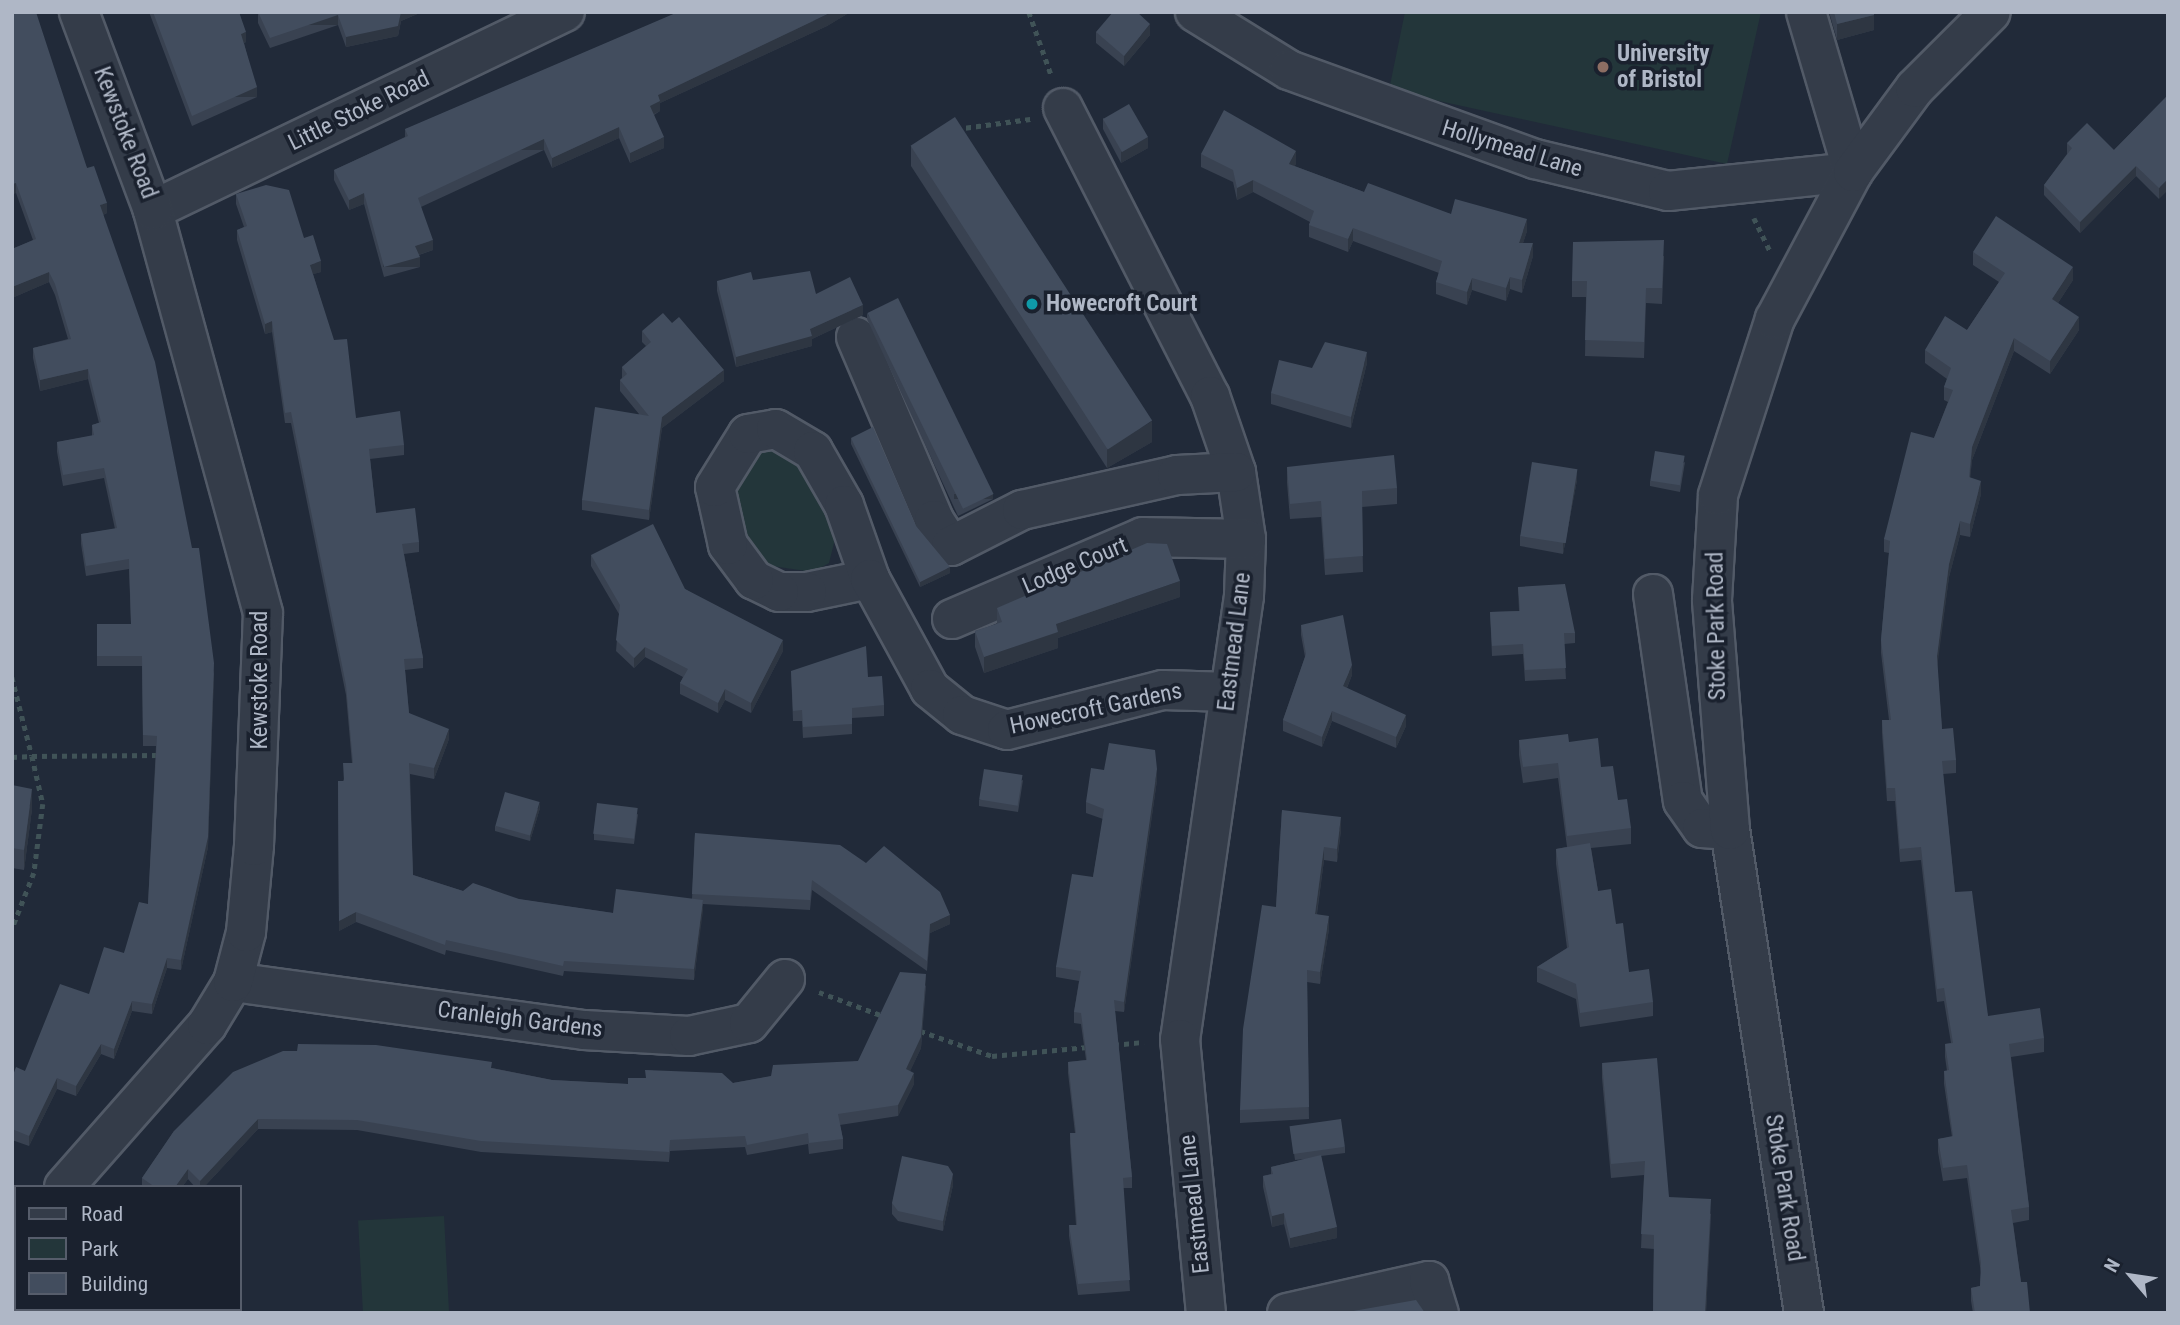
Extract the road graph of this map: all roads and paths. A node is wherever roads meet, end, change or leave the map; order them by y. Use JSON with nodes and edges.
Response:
{"nodes":[{"id":1,"x":79,"y":12,"type":"edge"},
{"id":2,"x":565,"y":12,"type":"edge"},
{"id":3,"x":1030,"y":12,"type":"edge"},
{"id":4,"x":1195,"y":12,"type":"edge"},
{"id":5,"x":1806,"y":12,"type":"edge"},
{"id":6,"x":1991,"y":12,"type":"edge"},
{"id":7,"x":1064,"y":112,"type":"junction"},
{"id":8,"x":950,"y":132,"type":"edge"},
{"id":9,"x":1853,"y":172,"type":"junction"},
{"id":10,"x":1738,"y":182,"type":"junction"},
{"id":11,"x":153,"y":210,"type":"junction"},
{"id":12,"x":1790,"y":289,"type":"junction"},
{"id":13,"x":856,"y":337,"type":"dead end"},
{"id":14,"x":1236,"y":472,"type":"junction"},
{"id":15,"x":1246,"y":539,"type":"junction"},
{"id":16,"x":870,"y":579,"type":"junction"},
{"id":17,"x":1653,"y":594,"type":"dead end"},
{"id":18,"x":952,"y":619,"type":"dead end"},
{"id":19,"x":12,"y":677,"type":"edge"},
{"id":20,"x":1230,"y":692,"type":"junction"},
{"id":21,"x":166,"y":755,"type":"edge"},
{"id":22,"x":32,"y":756,"type":"junction"},
{"id":23,"x":12,"y":757,"type":"edge"},
{"id":24,"x":1730,"y":830,"type":"junction"},
{"id":25,"x":12,"y":929,"type":"edge"},
{"id":26,"x":785,"y":979,"type":"joint"},
{"id":27,"x":233,"y":982,"type":"junction"},
{"id":28,"x":892,"y":1019,"type":"edge"},
{"id":29,"x":905,"y":1024,"type":"edge"},
{"id":30,"x":1180,"y":1039,"type":"junction"},
{"id":31,"x":66,"y":1185,"type":"edge"},
{"id":32,"x":1206,"y":1313,"type":"edge"},
{"id":33,"x":1286,"y":1313,"type":"edge"},
{"id":34,"x":1440,"y":1313,"type":"edge"},
{"id":35,"x":1804,"y":1313,"type":"edge"}],
"edges":[{"from":1,"to":11,"type":"street","name":"Kewstoke Road"},
{"from":2,"to":11,"type":"street","name":"Little Stoke Road"},
{"from":3,"to":7,"type":"path"},
{"from":4,"to":10,"type":"street","name":"Hollymead Lane"},
{"from":5,"to":9,"type":"street"},
{"from":6,"to":9,"type":"street","name":"Stoke Park Road"},
{"from":7,"to":8,"type":"path"},
{"from":7,"to":14,"type":"street","name":"Eastmead Lane"},
{"from":9,"to":10,"type":"street","name":"Hollymead Lane"},
{"from":9,"to":12,"type":"street","name":"Stoke Park Road"},
{"from":10,"to":12,"type":"path"},
{"from":11,"to":27,"type":"street","name":"Kewstoke Road"},
{"from":12,"to":24,"type":"street","name":"Stoke Park Road"},
{"from":13,"to":14,"type":"street"},
{"from":14,"to":15,"type":"street","name":"Eastmead Lane"},
{"from":15,"to":18,"type":"street","name":"Lodge Court"},
{"from":15,"to":20,"type":"street","name":"Eastmead Lane"},
{"from":16,"to":16,"type":"street","name":"Howecroft Gardens"},
{"from":16,"to":20,"type":"street","name":"Howecroft Gardens"},
{"from":17,"to":24,"type":"street"},
{"from":19,"to":22,"type":"path"},
{"from":20,"to":30,"type":"street","name":"Eastmead Lane"},
{"from":21,"to":22,"type":"path"},
{"from":22,"to":23,"type":"path"},
{"from":22,"to":25,"type":"path"},
{"from":24,"to":35,"type":"street","name":"Stoke Park Road"},
{"from":26,"to":27,"type":"street","name":"Cranleigh Gardens"},
{"from":26,"to":28,"type":"path"},
{"from":27,"to":31,"type":"street","name":"Kewstoke Road"},
{"from":29,"to":30,"type":"path"},
{"from":30,"to":32,"type":"street","name":"Eastmead Lane"},
{"from":33,"to":34,"type":"street"}]}
